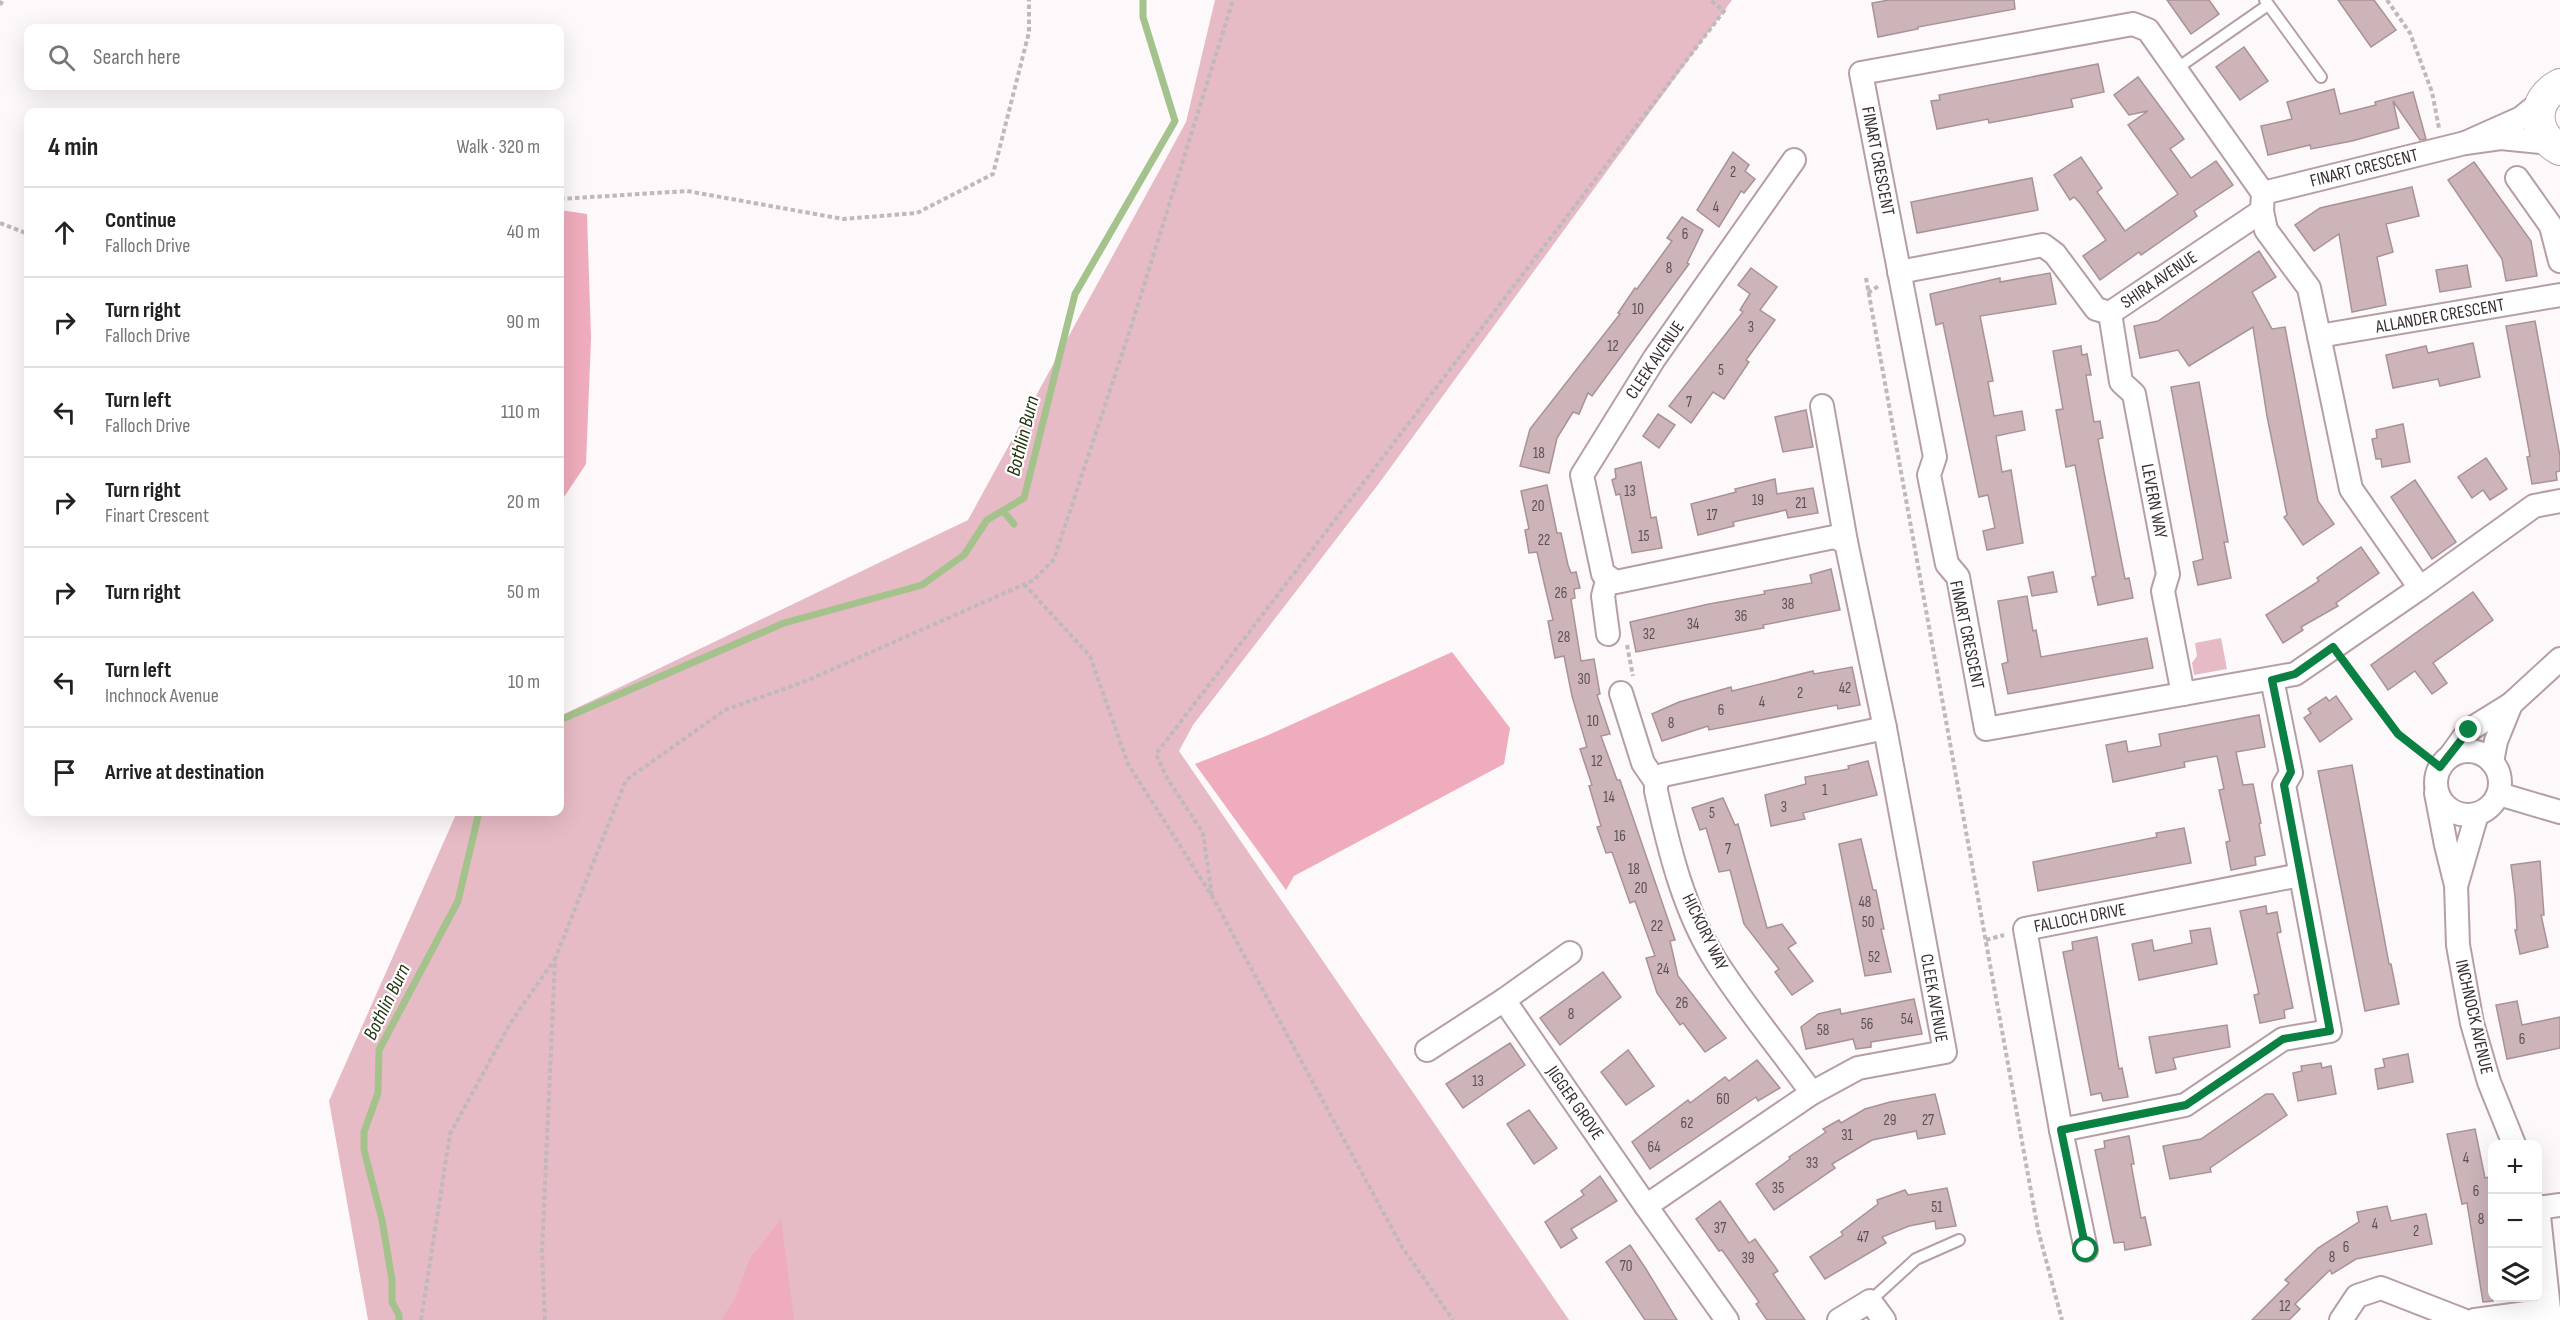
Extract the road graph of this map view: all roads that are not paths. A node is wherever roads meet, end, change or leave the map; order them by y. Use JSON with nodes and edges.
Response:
{"nodes":[{"id":1,"x":2267,"y":2,"type":"edge"},
{"id":2,"x":2176,"y":69,"type":"junction"},
{"id":3,"x":2321,"y":77,"type":"dead end"},
{"id":4,"x":2551,"y":93,"type":"edge"},
{"id":5,"x":2454,"y":146,"type":"junction"},
{"id":6,"x":2555,"y":146,"type":"edge"},
{"id":7,"x":1794,"y":160,"type":"dead end"},
{"id":8,"x":2517,"y":178,"type":"dead end"},
{"id":9,"x":2263,"y":202,"type":"junction"},
{"id":10,"x":2560,"y":261,"type":"edge"},
{"id":11,"x":1899,"y":272,"type":"junction"},
{"id":12,"x":2560,"y":295,"type":"edge"},
{"id":13,"x":2110,"y":312,"type":"junction"},
{"id":14,"x":2319,"y":336,"type":"junction"},
{"id":15,"x":1822,"y":406,"type":"dead end"},
{"id":16,"x":2560,"y":501,"type":"edge"},
{"id":17,"x":1846,"y":542,"type":"junction"},
{"id":18,"x":1608,"y":577,"type":"junction"},
{"id":19,"x":2420,"y":588,"type":"junction"},
{"id":20,"x":1608,"y":634,"type":"dead end"},
{"id":21,"x":2560,"y":658,"type":"edge"},
{"id":22,"x":2272,"y":680,"type":"junction"},
{"id":23,"x":1621,"y":693,"type":"dead end"},
{"id":24,"x":2183,"y":694,"type":"junction"},
{"id":25,"x":2511,"y":704,"type":"junction"},
{"id":26,"x":1885,"y":728,"type":"junction"},
{"id":27,"x":2446,"y":761,"type":"junction"},
{"id":28,"x":2492,"y":762,"type":"junction"},
{"id":29,"x":1656,"y":782,"type":"junction"},
{"id":30,"x":2436,"y":793,"type":"junction"},
{"id":31,"x":2499,"y":794,"type":"junction"},
{"id":32,"x":2560,"y":812,"type":"edge"},
{"id":33,"x":2477,"y":814,"type":"junction"},
{"id":34,"x":2300,"y":875,"type":"junction"},
{"id":35,"x":2456,"y":885,"type":"junction"},
{"id":36,"x":1570,"y":953,"type":"dead end"},
{"id":37,"x":1504,"y":1000,"type":"junction"},
{"id":38,"x":1426,"y":1050,"type":"dead end"},
{"id":39,"x":1812,"y":1093,"type":"junction"},
{"id":40,"x":2061,"y":1130,"type":"junction"},
{"id":41,"x":2512,"y":1140,"type":"edge"},
{"id":42,"x":2560,"y":1205,"type":"edge"},
{"id":43,"x":1646,"y":1206,"type":"junction"},
{"id":44,"x":2542,"y":1207,"type":"edge"},
{"id":45,"x":1959,"y":1239,"type":"dead end"},
{"id":46,"x":2542,"y":1240,"type":"edge"},
{"id":47,"x":2086,"y":1250,"type":"dead end"},
{"id":48,"x":1870,"y":1301,"type":"junction"},
{"id":49,"x":2551,"y":1315,"type":"edge"},
{"id":50,"x":1727,"y":1320,"type":"edge"},
{"id":51,"x":1839,"y":1320,"type":"edge"},
{"id":52,"x":1884,"y":1320,"type":"edge"},
{"id":53,"x":2341,"y":1320,"type":"edge"},
{"id":54,"x":2463,"y":1320,"type":"edge"},
{"id":55,"x":2475,"y":1320,"type":"edge"}],
"edges":[{"from":1,"to":2,"type":"lane"},
{"from":1,"to":3,"type":"lane"},
{"from":2,"to":9,"type":"street","name":"FINART CRESCENT"},
{"from":2,"to":11,"type":"street","name":"FINART CRESCENT"},
{"from":4,"to":5,"type":"street"},
{"from":4,"to":6,"type":"main road"},
{"from":5,"to":6,"type":"street"},
{"from":5,"to":9,"type":"street","name":"FINART CRESCENT"},
{"from":7,"to":18,"type":"street","name":"CLEEK AVENUE"},
{"from":8,"to":10,"type":"street"},
{"from":9,"to":13,"type":"street","name":"SHIRA AVENUE"},
{"from":9,"to":14,"type":"street","name":"FINART CRESCENT"},
{"from":11,"to":13,"type":"street","name":"SHIRA AVENUE"},
{"from":11,"to":24,"type":"street","name":"FINART CRESCENT"},
{"from":12,"to":14,"type":"street","name":"ALLANDER CRESCENT"},
{"from":13,"to":24,"type":"street","name":"LEVERN WAY"},
{"from":14,"to":19,"type":"street","name":"FINART CRESCENT"},
{"from":15,"to":17,"type":"street","name":"CLEEK AVENUE"},
{"from":16,"to":19,"type":"street"},
{"from":17,"to":18,"type":"street"},
{"from":17,"to":26,"type":"street","name":"CLEEK AVENUE"},
{"from":18,"to":20,"type":"street","name":"CLEEK AVENUE"},
{"from":19,"to":22,"type":"street","name":"FINART CRESCENT"},
{"from":21,"to":25,"type":"street"},
{"from":22,"to":24,"type":"street","name":"FINART CRESCENT"},
{"from":22,"to":34,"type":"street"},
{"from":23,"to":29,"type":"street","name":"HICKORY WAY"},
{"from":25,"to":27,"type":"street"},
{"from":25,"to":28,"type":"street"},
{"from":26,"to":29,"type":"street"},
{"from":26,"to":39,"type":"street","name":"CLEEK AVENUE"},
{"from":27,"to":28,"type":"street"},
{"from":27,"to":30,"type":"street"},
{"from":28,"to":31,"type":"street"},
{"from":29,"to":39,"type":"street","name":"HICKORY WAY"},
{"from":30,"to":33,"type":"street"},
{"from":30,"to":35,"type":"street","name":"INCHNOCK AVENUE"},
{"from":31,"to":32,"type":"street"},
{"from":31,"to":33,"type":"street"},
{"from":33,"to":35,"type":"street","name":"INCHNOCK AVENUE"},
{"from":34,"to":40,"type":"street"},
{"from":34,"to":40,"type":"street","name":"FALLOCH DRIVE"},
{"from":35,"to":41,"type":"street","name":"INCHNOCK AVENUE"},
{"from":36,"to":37,"type":"street"},
{"from":37,"to":38,"type":"street"},
{"from":37,"to":43,"type":"street","name":"JIGGER GROVE"},
{"from":39,"to":43,"type":"street","name":"CLEEK AVENUE"},
{"from":40,"to":47,"type":"street","name":"FALLOCH DRIVE"},
{"from":42,"to":44,"type":"street"},
{"from":43,"to":50,"type":"street"},
{"from":45,"to":48,"type":"lane"},
{"from":46,"to":49,"type":"street"},
{"from":48,"to":51,"type":"street"},
{"from":48,"to":52,"type":"street"},
{"from":49,"to":55,"type":"street"},
{"from":53,"to":54,"type":"street"}]}
